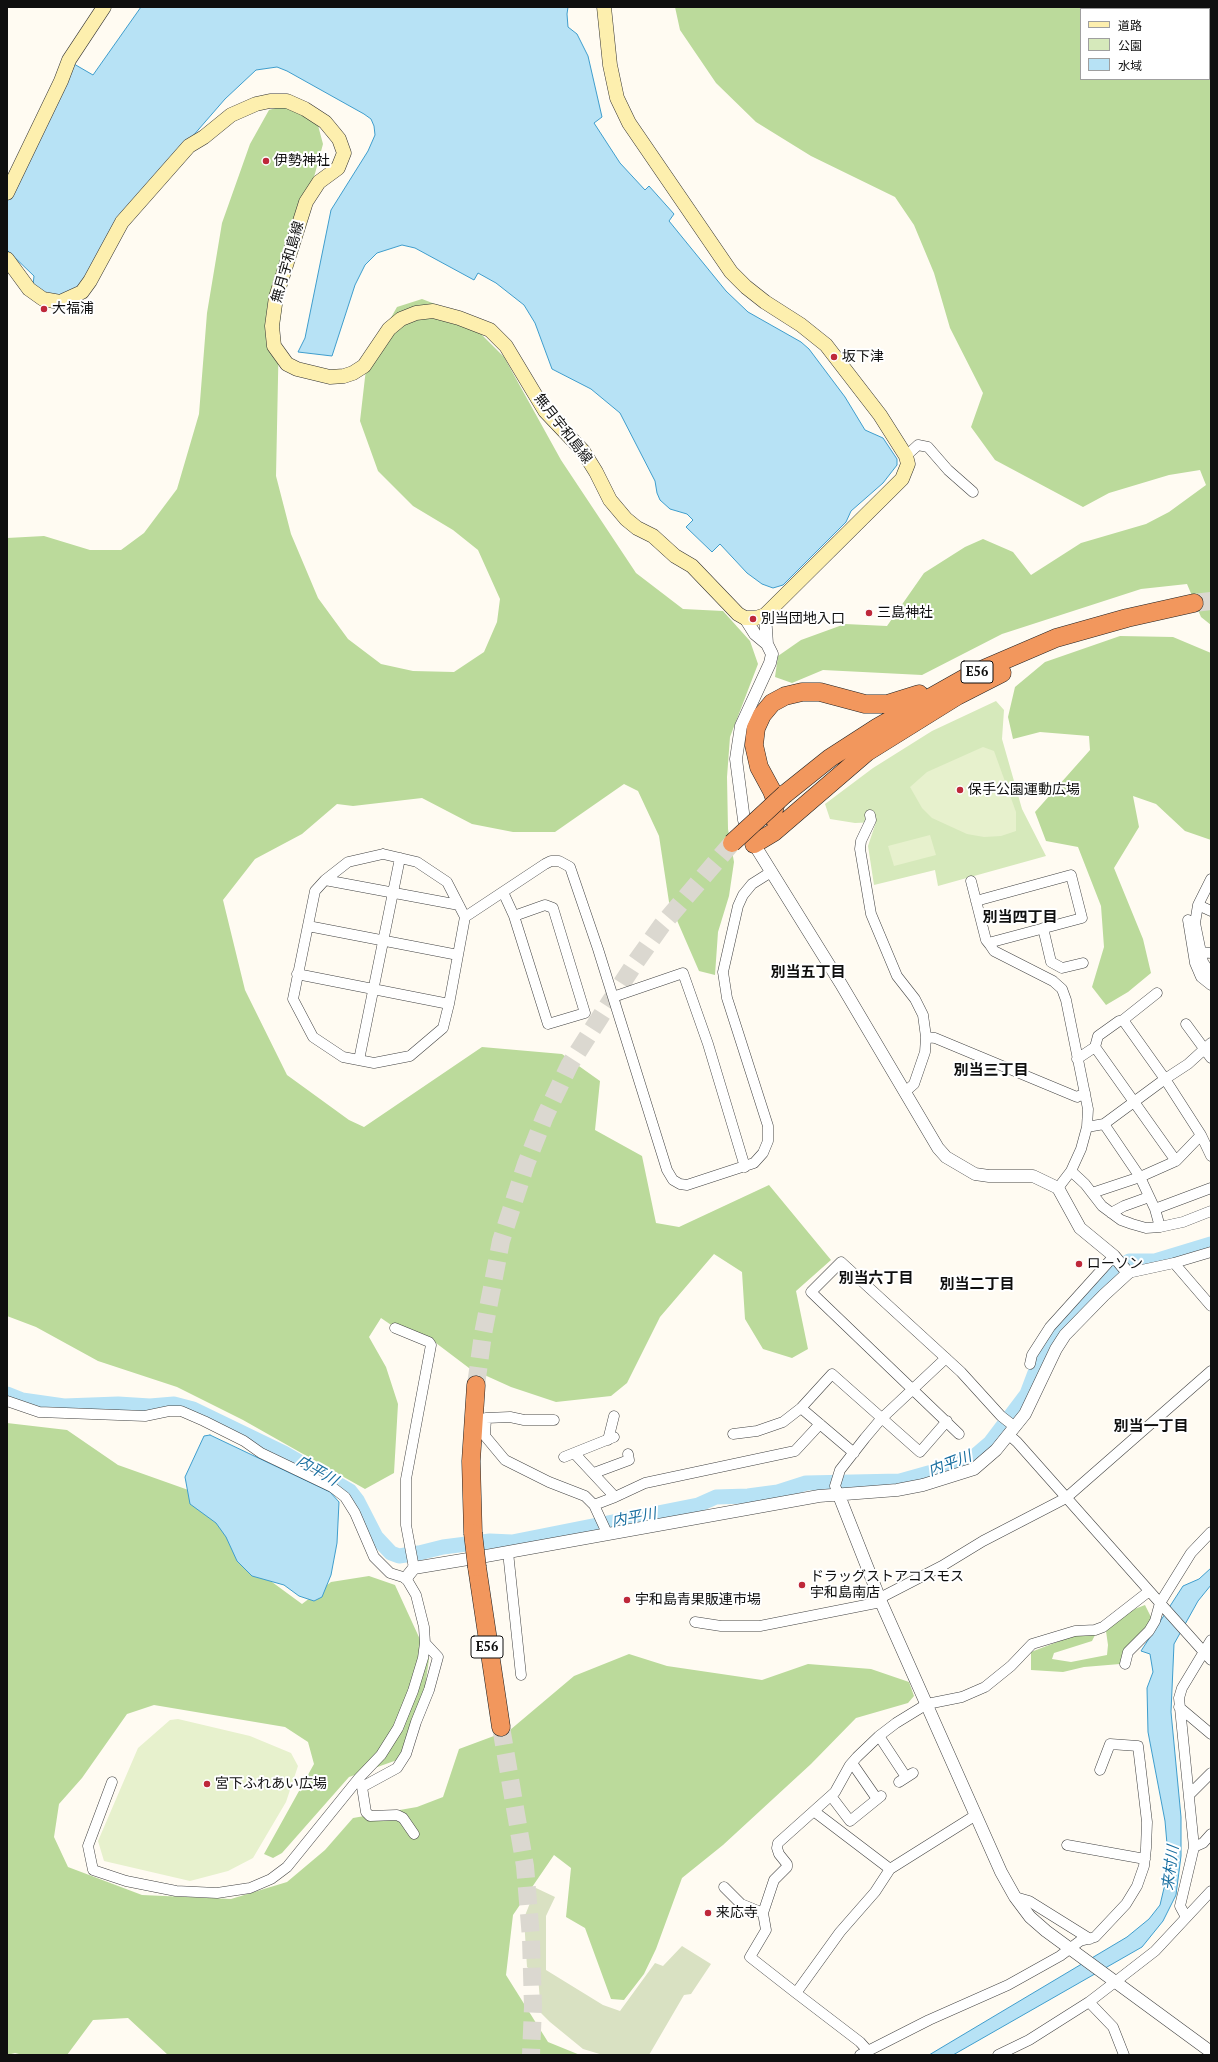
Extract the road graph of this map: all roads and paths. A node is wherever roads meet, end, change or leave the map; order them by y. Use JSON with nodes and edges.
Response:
{"nodes":[{"id":1,"x":104,"y":7,"type":"edge"},
{"id":2,"x":604,"y":7,"type":"edge"},
{"id":3,"x":7,"y":193,"type":"edge"},
{"id":4,"x":7,"y":259,"type":"edge"},
{"id":5,"x":906,"y":456,"type":"junction"},
{"id":6,"x":973,"y":492,"type":"dead end"},
{"id":7,"x":1194,"y":603,"type":"tunnel mouth"},
{"id":8,"x":765,"y":614,"type":"junction"},
{"id":9,"x":745,"y":618,"type":"junction"},
{"id":10,"x":1127,"y":618,"type":"junction"},
{"id":11,"x":767,"y":644,"type":"junction"},
{"id":12,"x":972,"y":674,"type":"junction"},
{"id":13,"x":870,"y":815,"type":"dead end"},
{"id":14,"x":732,"y":843,"type":"tunnel mouth"},
{"id":15,"x":754,"y":844,"type":"junction"},
{"id":16,"x":400,"y":858,"type":"junction"},
{"id":17,"x":771,"y":872,"type":"junction"},
{"id":18,"x":1211,"y":879,"type":"edge"},
{"id":19,"x":325,"y":880,"type":"junction"},
{"id":20,"x":971,"y":881,"type":"dead end"},
{"id":21,"x":392,"y":892,"type":"junction"},
{"id":22,"x":503,"y":892,"type":"junction"},
{"id":23,"x":976,"y":901,"type":"junction"},
{"id":24,"x":459,"y":905,"type":"junction"},
{"id":25,"x":1198,"y":905,"type":"junction"},
{"id":26,"x":1211,"y":911,"type":"edge"},
{"id":27,"x":514,"y":916,"type":"junction"},
{"id":28,"x":465,"y":917,"type":"junction"},
{"id":29,"x":1188,"y":920,"type":"dead end"},
{"id":30,"x":308,"y":926,"type":"junction"},
{"id":31,"x":1043,"y":928,"type":"junction"},
{"id":32,"x":382,"y":940,"type":"junction"},
{"id":33,"x":990,"y":946,"type":"junction"},
{"id":34,"x":1200,"y":952,"type":"junction"},
{"id":35,"x":1211,"y":954,"type":"edge"},
{"id":36,"x":458,"y":955,"type":"junction"},
{"id":37,"x":1083,"y":962,"type":"dead end"},
{"id":38,"x":298,"y":974,"type":"junction"},
{"id":39,"x":1211,"y":974,"type":"edge"},
{"id":40,"x":1211,"y":985,"type":"edge"},
{"id":41,"x":373,"y":989,"type":"junction"},
{"id":42,"x":1157,"y":993,"type":"dead end"},
{"id":43,"x":613,"y":997,"type":"junction"},
{"id":44,"x":449,"y":1004,"type":"junction"},
{"id":45,"x":1124,"y":1020,"type":"junction"},
{"id":46,"x":1186,"y":1024,"type":"dead end"},
{"id":47,"x":926,"y":1037,"type":"junction"},
{"id":48,"x":1095,"y":1047,"type":"junction"},
{"id":49,"x":1209,"y":1050,"type":"edge"},
{"id":50,"x":1077,"y":1059,"type":"junction"},
{"id":51,"x":359,"y":1060,"type":"junction"},
{"id":52,"x":1165,"y":1079,"type":"junction"},
{"id":53,"x":905,"y":1092,"type":"junction"},
{"id":54,"x":1085,"y":1093,"type":"junction"},
{"id":55,"x":1134,"y":1102,"type":"junction"},
{"id":56,"x":1104,"y":1124,"type":"junction"},
{"id":57,"x":1087,"y":1127,"type":"junction"},
{"id":58,"x":1201,"y":1135,"type":"junction"},
{"id":59,"x":1211,"y":1156,"type":"edge"},
{"id":60,"x":1176,"y":1161,"type":"junction"},
{"id":61,"x":745,"y":1167,"type":"junction"},
{"id":62,"x":1071,"y":1171,"type":"junction"},
{"id":63,"x":1140,"y":1176,"type":"junction"},
{"id":64,"x":1058,"y":1188,"type":"junction"},
{"id":65,"x":1211,"y":1188,"type":"edge"},
{"id":66,"x":1092,"y":1193,"type":"junction"},
{"id":67,"x":1149,"y":1197,"type":"junction"},
{"id":68,"x":1154,"y":1209,"type":"junction"},
{"id":69,"x":1211,"y":1211,"type":"edge"},
{"id":70,"x":1111,"y":1213,"type":"junction"},
{"id":71,"x":1160,"y":1227,"type":"junction"},
{"id":72,"x":1211,"y":1252,"type":"edge"},
{"id":73,"x":1174,"y":1263,"type":"junction"},
{"id":74,"x":1121,"y":1264,"type":"junction"},
{"id":75,"x":1211,"y":1306,"type":"edge"},
{"id":76,"x":395,"y":1328,"type":"dead end"},
{"id":77,"x":946,"y":1358,"type":"junction"},
{"id":78,"x":1030,"y":1364,"type":"dead end"},
{"id":79,"x":1211,"y":1371,"type":"edge"},
{"id":80,"x":476,"y":1385,"type":"tunnel mouth"},
{"id":81,"x":913,"y":1388,"type":"junction"},
{"id":82,"x":7,"y":1401,"type":"edge"},
{"id":83,"x":801,"y":1408,"type":"junction"},
{"id":84,"x":614,"y":1416,"type":"dead end"},
{"id":85,"x":881,"y":1419,"type":"junction"},
{"id":86,"x":554,"y":1420,"type":"dead end"},
{"id":87,"x":947,"y":1421,"type":"junction"},
{"id":88,"x":820,"y":1424,"type":"junction"},
{"id":89,"x":1011,"y":1429,"type":"junction"},
{"id":90,"x":732,"y":1434,"type":"dead end"},
{"id":91,"x":959,"y":1434,"type":"dead end"},
{"id":92,"x":854,"y":1453,"type":"junction"},
{"id":93,"x":575,"y":1454,"type":"junction"},
{"id":94,"x":628,"y":1454,"type":"dead end"},
{"id":95,"x":564,"y":1456,"type":"dead end"},
{"id":96,"x":594,"y":1473,"type":"junction"},
{"id":97,"x":836,"y":1490,"type":"junction"},
{"id":98,"x":615,"y":1497,"type":"junction"},
{"id":99,"x":1066,"y":1498,"type":"junction"},
{"id":100,"x":595,"y":1509,"type":"junction"},
{"id":101,"x":606,"y":1530,"type":"junction"},
{"id":102,"x":1211,"y":1532,"type":"edge"},
{"id":103,"x":508,"y":1552,"type":"junction"},
{"id":104,"x":413,"y":1564,"type":"junction"},
{"id":105,"x":406,"y":1578,"type":"junction"},
{"id":106,"x":1148,"y":1592,"type":"junction"},
{"id":107,"x":881,"y":1600,"type":"junction"},
{"id":108,"x":1163,"y":1607,"type":"junction"},
{"id":109,"x":695,"y":1622,"type":"dead end"},
{"id":110,"x":1211,"y":1640,"type":"edge"},
{"id":111,"x":425,"y":1643,"type":"junction"},
{"id":112,"x":1202,"y":1649,"type":"junction"},
{"id":113,"x":1211,"y":1660,"type":"edge"},
{"id":114,"x":1125,"y":1664,"type":"dead end"},
{"id":115,"x":521,"y":1675,"type":"dead end"},
{"id":116,"x":927,"y":1704,"type":"junction"},
{"id":117,"x":1179,"y":1707,"type":"junction"},
{"id":118,"x":501,"y":1727,"type":"tunnel mouth"},
{"id":119,"x":1211,"y":1734,"type":"edge"},
{"id":120,"x":879,"y":1736,"type":"junction"},
{"id":121,"x":852,"y":1763,"type":"junction"},
{"id":122,"x":1100,"y":1770,"type":"dead end"},
{"id":123,"x":1211,"y":1773,"type":"edge"},
{"id":124,"x":906,"y":1777,"type":"dead end"},
{"id":125,"x":112,"y":1782,"type":"dead end"},
{"id":126,"x":1189,"y":1795,"type":"junction"},
{"id":127,"x":831,"y":1796,"type":"junction"},
{"id":128,"x":815,"y":1812,"type":"junction"},
{"id":129,"x":976,"y":1815,"type":"junction"},
{"id":130,"x":414,"y":1834,"type":"dead end"},
{"id":131,"x":1211,"y":1834,"type":"edge"},
{"id":132,"x":1067,"y":1844,"type":"dead end"},
{"id":133,"x":1194,"y":1847,"type":"junction"},
{"id":134,"x":1145,"y":1859,"type":"junction"},
{"id":135,"x":890,"y":1869,"type":"junction"},
{"id":136,"x":724,"y":1888,"type":"dead end"},
{"id":137,"x":1211,"y":1891,"type":"edge"},
{"id":138,"x":1015,"y":1897,"type":"junction"},
{"id":139,"x":763,"y":1913,"type":"junction"},
{"id":140,"x":1186,"y":1917,"type":"junction"},
{"id":141,"x":1090,"y":1939,"type":"junction"},
{"id":142,"x":1073,"y":1951,"type":"junction"},
{"id":143,"x":1113,"y":1981,"type":"junction"},
{"id":144,"x":796,"y":1993,"type":"junction"},
{"id":145,"x":1089,"y":2002,"type":"junction"},
{"id":146,"x":1211,"y":2052,"type":"edge"},
{"id":147,"x":864,"y":2053,"type":"edge"},
{"id":148,"x":998,"y":2055,"type":"edge"},
{"id":149,"x":1124,"y":2055,"type":"edge"}],
"edges":[{"from":1,"to":3,"type":"main road"},
{"from":2,"to":5,"type":"main road"},
{"from":4,"to":9,"type":"main road","name":"無月宇和島線"},
{"from":5,"to":6,"type":"street"},
{"from":5,"to":8,"type":"main road"},
{"from":7,"to":10,"type":"highway","number":"E56"},
{"from":8,"to":9,"type":"main road"},
{"from":8,"to":11,"type":"street"},
{"from":9,"to":11,"type":"street"},
{"from":10,"to":12,"type":"highway","number":"E56"},
{"from":10,"to":15,"type":"highway"},
{"from":11,"to":15,"type":"street"},
{"from":12,"to":14,"type":"highway","number":"E56","bridge":true},
{"from":12,"to":15,"type":"highway"},
{"from":13,"to":47,"type":"street"},
{"from":15,"to":17,"type":"street"},
{"from":16,"to":19,"type":"street"},
{"from":16,"to":21,"type":"street"},
{"from":16,"to":24,"type":"street"},
{"from":17,"to":53,"type":"street"},
{"from":17,"to":61,"type":"street"},
{"from":18,"to":25,"type":"street"},
{"from":19,"to":21,"type":"street"},
{"from":19,"to":30,"type":"street"},
{"from":20,"to":23,"type":"street"},
{"from":21,"to":24,"type":"street"},
{"from":21,"to":32,"type":"street"},
{"from":22,"to":27,"type":"street"},
{"from":22,"to":28,"type":"street"},
{"from":22,"to":43,"type":"street"},
{"from":23,"to":31,"type":"street"},
{"from":23,"to":33,"type":"street"},
{"from":24,"to":28,"type":"street"},
{"from":25,"to":26,"type":"street"},
{"from":25,"to":34,"type":"street"},
{"from":27,"to":27,"type":"street"},
{"from":28,"to":36,"type":"street"},
{"from":29,"to":40,"type":"street"},
{"from":30,"to":32,"type":"street"},
{"from":30,"to":38,"type":"street"},
{"from":31,"to":33,"type":"street"},
{"from":31,"to":37,"type":"street"},
{"from":32,"to":36,"type":"street"},
{"from":32,"to":41,"type":"street"},
{"from":33,"to":50,"type":"street"},
{"from":34,"to":35,"type":"street"},
{"from":34,"to":39,"type":"street"},
{"from":36,"to":44,"type":"street"},
{"from":38,"to":41,"type":"street"},
{"from":38,"to":51,"type":"street"},
{"from":41,"to":44,"type":"street"},
{"from":41,"to":51,"type":"street"},
{"from":42,"to":45,"type":"street"},
{"from":43,"to":61,"type":"street"},
{"from":43,"to":61,"type":"street"},
{"from":44,"to":51,"type":"street"},
{"from":45,"to":48,"type":"street"},
{"from":45,"to":52,"type":"street"},
{"from":46,"to":49,"type":"street"},
{"from":47,"to":53,"type":"street"},
{"from":47,"to":54,"type":"street"},
{"from":48,"to":50,"type":"street"},
{"from":48,"to":55,"type":"street"},
{"from":49,"to":52,"type":"street"},
{"from":50,"to":54,"type":"street"},
{"from":52,"to":55,"type":"street"},
{"from":52,"to":58,"type":"street"},
{"from":53,"to":64,"type":"street"},
{"from":54,"to":57,"type":"street"},
{"from":55,"to":56,"type":"street"},
{"from":55,"to":60,"type":"street"},
{"from":56,"to":57,"type":"street"},
{"from":56,"to":63,"type":"street"},
{"from":57,"to":62,"type":"street"},
{"from":58,"to":59,"type":"street"},
{"from":58,"to":60,"type":"street"},
{"from":60,"to":63,"type":"street"},
{"from":62,"to":64,"type":"street"},
{"from":62,"to":66,"type":"street"},
{"from":63,"to":66,"type":"street"},
{"from":63,"to":67,"type":"street"},
{"from":64,"to":74,"type":"street"},
{"from":65,"to":68,"type":"street"},
{"from":66,"to":70,"type":"street"},
{"from":67,"to":68,"type":"street"},
{"from":67,"to":70,"type":"street"},
{"from":68,"to":71,"type":"street"},
{"from":69,"to":71,"type":"street"},
{"from":70,"to":71,"type":"street"},
{"from":72,"to":73,"type":"street"},
{"from":73,"to":74,"type":"street"},
{"from":73,"to":75,"type":"street"},
{"from":74,"to":78,"type":"street"},
{"from":74,"to":89,"type":"street"},
{"from":76,"to":104,"type":"street"},
{"from":77,"to":81,"type":"street"},
{"from":77,"to":81,"type":"street"},
{"from":77,"to":89,"type":"street"},
{"from":79,"to":99,"type":"street"},
{"from":80,"to":118,"type":"highway","number":"E56","bridge":true},
{"from":81,"to":85,"type":"street"},
{"from":81,"to":87,"type":"street"},
{"from":82,"to":105,"type":"street"},
{"from":83,"to":85,"type":"street"},
{"from":83,"to":88,"type":"street"},
{"from":83,"to":90,"type":"street"},
{"from":84,"to":93,"type":"street"},
{"from":85,"to":87,"type":"street"},
{"from":85,"to":92,"type":"street"},
{"from":86,"to":100,"type":"street"},
{"from":87,"to":91,"type":"street"},
{"from":88,"to":92,"type":"street"},
{"from":88,"to":98,"type":"street"},
{"from":89,"to":97,"type":"street"},
{"from":89,"to":99,"type":"street"},
{"from":92,"to":97,"type":"street"},
{"from":93,"to":95,"type":"street"},
{"from":93,"to":96,"type":"street"},
{"from":94,"to":96,"type":"street"},
{"from":96,"to":98,"type":"street"},
{"from":97,"to":101,"type":"street"},
{"from":97,"to":107,"type":"street"},
{"from":98,"to":100,"type":"street"},
{"from":99,"to":106,"type":"street"},
{"from":99,"to":107,"type":"street"},
{"from":100,"to":101,"type":"street"},
{"from":101,"to":103,"type":"street"},
{"from":102,"to":108,"type":"street"},
{"from":103,"to":104,"type":"street"},
{"from":103,"to":115,"type":"street"},
{"from":104,"to":105,"type":"street"},
{"from":105,"to":111,"type":"street"},
{"from":106,"to":108,"type":"street"},
{"from":106,"to":116,"type":"street"},
{"from":107,"to":109,"type":"street"},
{"from":107,"to":116,"type":"street"},
{"from":108,"to":112,"type":"street"},
{"from":108,"to":114,"type":"street"},
{"from":110,"to":112,"type":"street"},
{"from":111,"to":125,"type":"street"},
{"from":111,"to":130,"type":"street"},
{"from":112,"to":113,"type":"street"},
{"from":112,"to":117,"type":"street"},
{"from":116,"to":120,"type":"street"},
{"from":116,"to":129,"type":"street"},
{"from":117,"to":119,"type":"street"},
{"from":117,"to":126,"type":"street"},
{"from":120,"to":121,"type":"street"},
{"from":120,"to":124,"type":"street"},
{"from":121,"to":127,"type":"street"},
{"from":121,"to":127,"type":"street"},
{"from":122,"to":134,"type":"street"},
{"from":123,"to":126,"type":"street"},
{"from":126,"to":133,"type":"street"},
{"from":127,"to":128,"type":"street"},
{"from":128,"to":135,"type":"street"},
{"from":128,"to":139,"type":"street"},
{"from":129,"to":135,"type":"street"},
{"from":129,"to":138,"type":"street"},
{"from":131,"to":133,"type":"street"},
{"from":132,"to":134,"type":"street"},
{"from":133,"to":140,"type":"street"},
{"from":134,"to":141,"type":"street"},
{"from":135,"to":144,"type":"street"},
{"from":136,"to":139,"type":"street"},
{"from":137,"to":140,"type":"street"},
{"from":138,"to":141,"type":"street"},
{"from":138,"to":142,"type":"street"},
{"from":139,"to":144,"type":"street"},
{"from":140,"to":143,"type":"street"},
{"from":141,"to":142,"type":"street"},
{"from":142,"to":143,"type":"street"},
{"from":142,"to":147,"type":"street"},
{"from":143,"to":145,"type":"street"},
{"from":143,"to":146,"type":"street"},
{"from":144,"to":147,"type":"street"},
{"from":145,"to":148,"type":"street"},
{"from":145,"to":149,"type":"street"}]}
